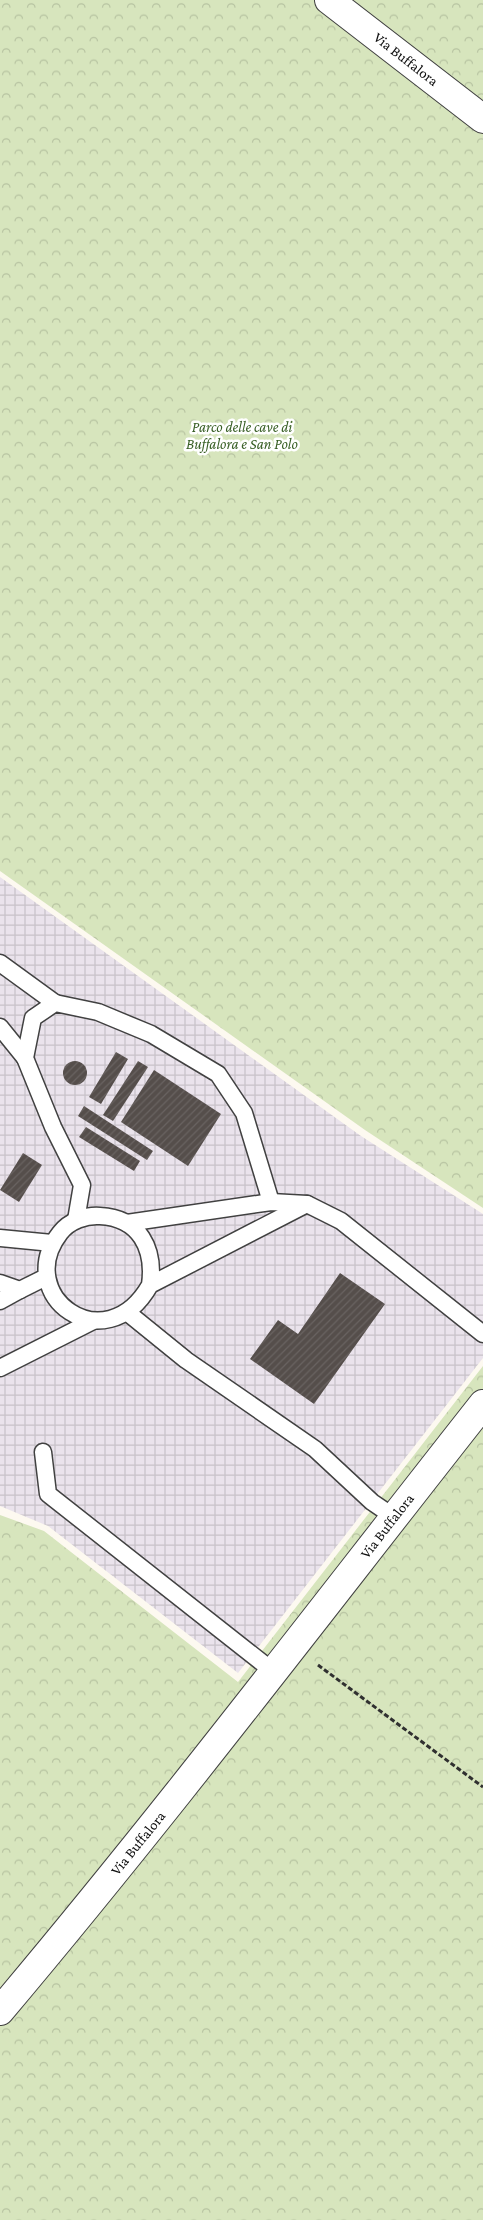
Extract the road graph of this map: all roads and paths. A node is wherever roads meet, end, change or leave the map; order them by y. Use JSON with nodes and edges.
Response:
{"nodes":[{"id":1,"x":330,"y":0,"type":"edge"},
{"id":2,"x":483,"y":119,"type":"edge"},
{"id":3,"x":0,"y":963,"type":"edge"},
{"id":4,"x":55,"y":1003,"type":"junction"},
{"id":5,"x":0,"y":1027,"type":"edge"},
{"id":6,"x":25,"y":1058,"type":"junction"},
{"id":7,"x":271,"y":1202,"type":"junction"},
{"id":8,"x":306,"y":1204,"type":"junction"},
{"id":9,"x":76,"y":1220,"type":"junction"},
{"id":10,"x":127,"y":1223,"type":"junction"},
{"id":11,"x":0,"y":1238,"type":"edge"},
{"id":12,"x":52,"y":1243,"type":"junction"},
{"id":13,"x":46,"y":1276,"type":"junction"},
{"id":14,"x":0,"y":1283,"type":"edge"},
{"id":15,"x":150,"y":1285,"type":"junction"},
{"id":16,"x":20,"y":1290,"type":"junction"},
{"id":17,"x":0,"y":1301,"type":"edge"},
{"id":18,"x":128,"y":1313,"type":"junction"},
{"id":19,"x":93,"y":1321,"type":"junction"},
{"id":20,"x":483,"y":1334,"type":"edge"},
{"id":21,"x":0,"y":1368,"type":"edge"},
{"id":22,"x":483,"y":1404,"type":"edge"},
{"id":23,"x":43,"y":1452,"type":"dead end"},
{"id":24,"x":394,"y":1517,"type":"junction"},
{"id":25,"x":294,"y":1646,"type":"junction"},
{"id":26,"x":274,"y":1672,"type":"junction"},
{"id":27,"x":483,"y":1787,"type":"edge"},
{"id":28,"x":0,"y":2011,"type":"edge"}],
"edges":[{"from":1,"to":2,"type":"street","name":"Via Buffalora"},
{"from":3,"to":4,"type":"lane"},
{"from":4,"to":6,"type":"lane"},
{"from":4,"to":7,"type":"lane"},
{"from":5,"to":6,"type":"lane"},
{"from":6,"to":9,"type":"lane"},
{"from":7,"to":8,"type":"lane"},
{"from":7,"to":10,"type":"lane"},
{"from":8,"to":15,"type":"lane"},
{"from":8,"to":20,"type":"lane"},
{"from":9,"to":10,"type":"lane"},
{"from":9,"to":12,"type":"lane"},
{"from":10,"to":15,"type":"lane"},
{"from":11,"to":12,"type":"lane"},
{"from":12,"to":13,"type":"lane"},
{"from":13,"to":16,"type":"lane"},
{"from":13,"to":19,"type":"lane"},
{"from":14,"to":16,"type":"lane"},
{"from":15,"to":18,"type":"lane"},
{"from":16,"to":17,"type":"lane"},
{"from":18,"to":19,"type":"lane"},
{"from":18,"to":24,"type":"lane"},
{"from":19,"to":21,"type":"lane"},
{"from":22,"to":24,"type":"street","name":"Via Buffalora"},
{"from":23,"to":26,"type":"lane"},
{"from":24,"to":25,"type":"street","name":"Via Buffalora"},
{"from":25,"to":26,"type":"street","name":"Via Buffalora"},
{"from":25,"to":27,"type":"path"},
{"from":26,"to":28,"type":"street","name":"Via Buffalora"}]}
